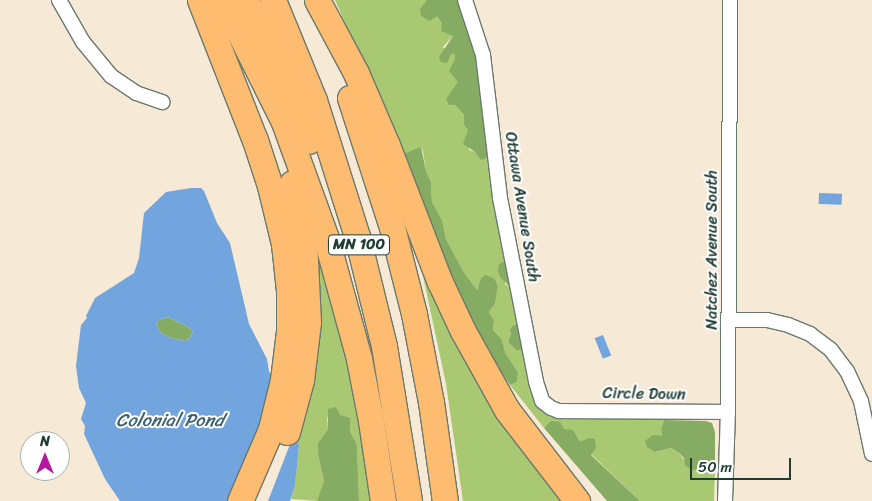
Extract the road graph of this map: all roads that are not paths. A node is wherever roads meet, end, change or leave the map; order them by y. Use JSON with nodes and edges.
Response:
{"nodes":[{"id":1,"x":59,"y":0,"type":"edge"},
{"id":2,"x":200,"y":0,"type":"edge"},
{"id":3,"x":223,"y":0,"type":"edge"},
{"id":4,"x":246,"y":0,"type":"edge"},
{"id":5,"x":273,"y":0,"type":"edge"},
{"id":6,"x":312,"y":0,"type":"edge"},
{"id":7,"x":317,"y":0,"type":"edge"},
{"id":8,"x":465,"y":0,"type":"edge"},
{"id":9,"x":730,"y":0,"type":"edge"},
{"id":10,"x":263,"y":83,"type":"junction"},
{"id":11,"x":162,"y":102,"type":"dead end"},
{"id":12,"x":357,"y":236,"type":"junction"},
{"id":13,"x":729,"y":320,"type":"junction"},
{"id":14,"x":298,"y":322,"type":"junction"},
{"id":15,"x":481,"y":365,"type":"junction"},
{"id":16,"x":559,"y":411,"type":"joint"},
{"id":17,"x":728,"y":412,"type":"junction"},
{"id":18,"x":872,"y":454,"type":"edge"},
{"id":19,"x":240,"y":501,"type":"edge"},
{"id":20,"x":259,"y":501,"type":"edge"},
{"id":21,"x":383,"y":501,"type":"edge"},
{"id":22,"x":410,"y":501,"type":"edge"},
{"id":23,"x":445,"y":501,"type":"edge"},
{"id":24,"x":577,"y":501,"type":"edge"},
{"id":25,"x":592,"y":501,"type":"edge"},
{"id":26,"x":725,"y":501,"type":"edge"}],
"edges":[{"from":1,"to":11,"type":"street"},
{"from":2,"to":14,"type":"highway"},
{"from":3,"to":10,"type":"highway"},
{"from":4,"to":12,"type":"highway"},
{"from":5,"to":12,"type":"highway","number":"MN 100"},
{"from":6,"to":23,"type":"highway","number":"MN 100"},
{"from":7,"to":15,"type":"highway"},
{"from":8,"to":16,"type":"street","name":"Ottawa Avenue South"},
{"from":9,"to":13,"type":"street","name":"Natchez Avenue South"},
{"from":10,"to":14,"type":"highway"},
{"from":10,"to":21,"type":"highway"},
{"from":12,"to":22,"type":"highway","number":"MN 100"},
{"from":13,"to":17,"type":"street","name":"Natchez Avenue South"},
{"from":13,"to":18,"type":"street"},
{"from":14,"to":19,"type":"highway"},
{"from":14,"to":20,"type":"highway"},
{"from":15,"to":24,"type":"highway"},
{"from":15,"to":25,"type":"highway"},
{"from":16,"to":17,"type":"street","name":"Circle Down"},
{"from":17,"to":26,"type":"street","name":"Natchez Avenue South"}]}
